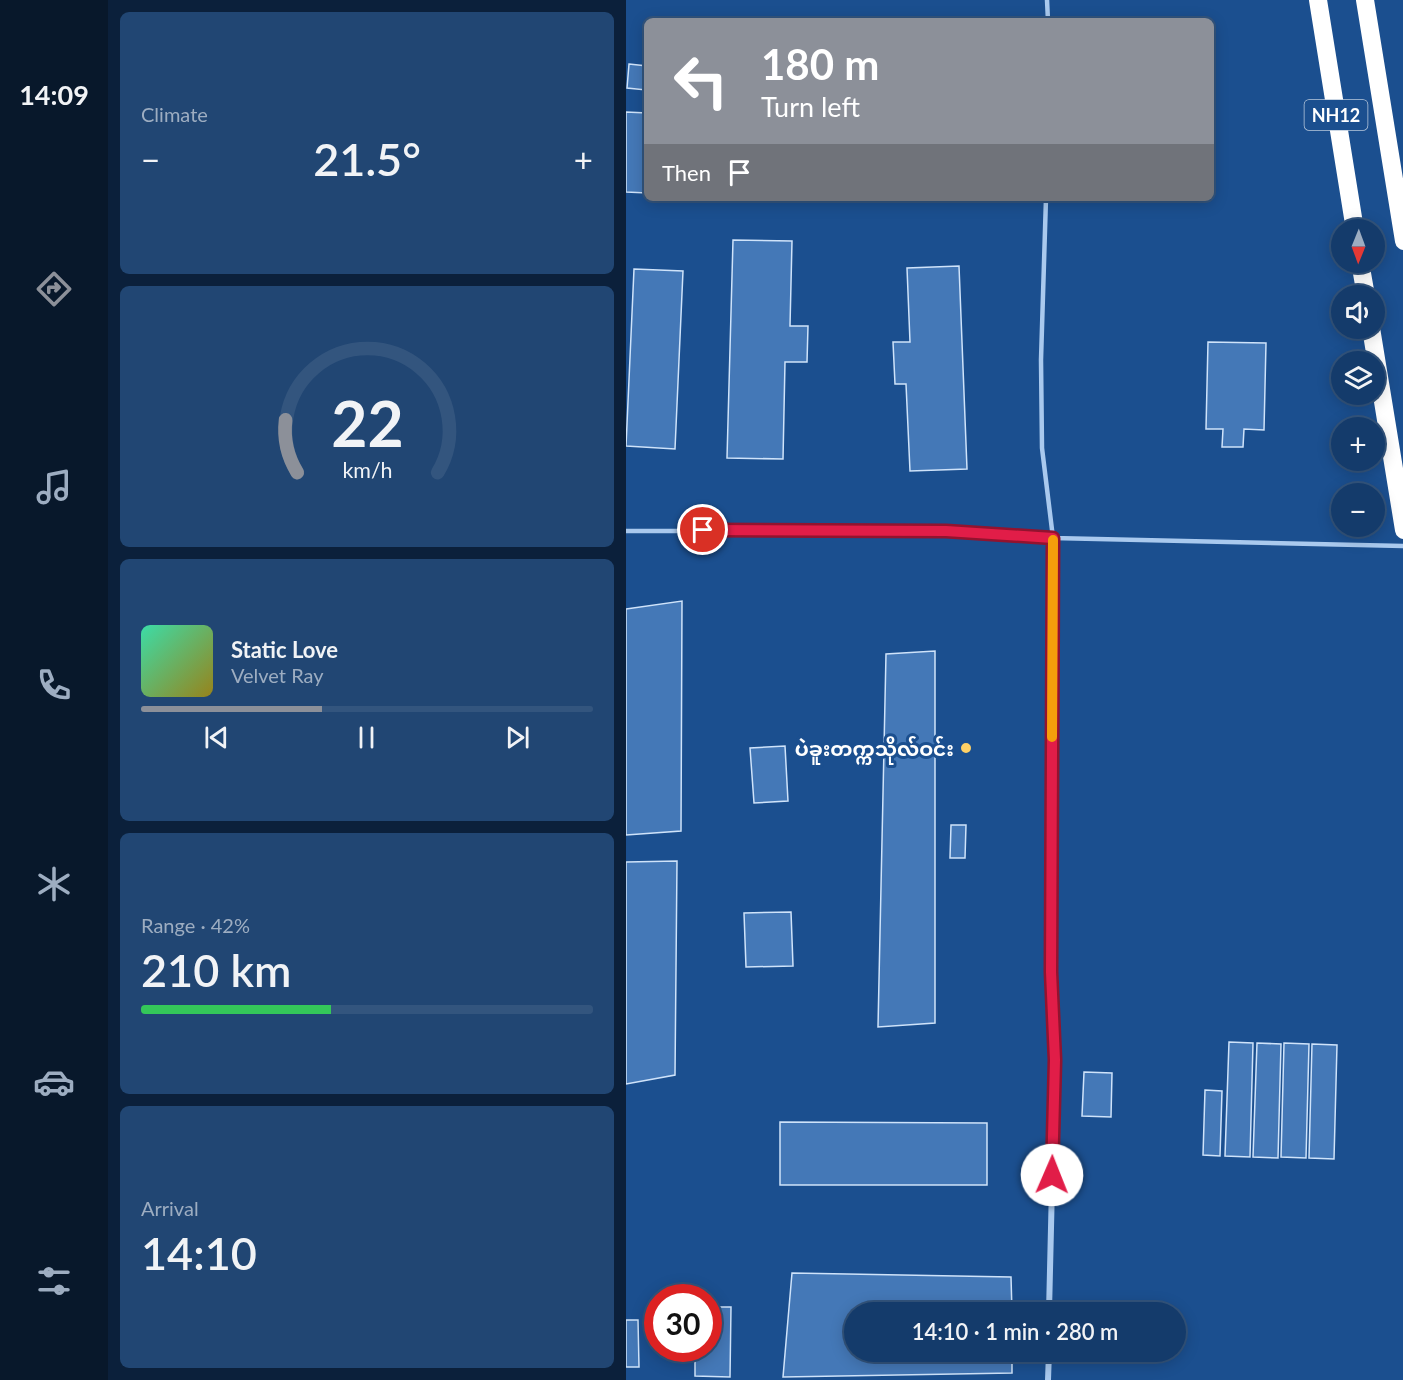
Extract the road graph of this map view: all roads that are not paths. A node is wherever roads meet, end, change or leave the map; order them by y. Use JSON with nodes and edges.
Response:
{"nodes":[{"id":1,"x":1047,"y":0,"type":"edge"},
{"id":2,"x":1318,"y":0,"type":"edge"},
{"id":3,"x":1365,"y":0,"type":"edge"},
{"id":4,"x":1048,"y":18,"type":"edge"},
{"id":5,"x":1046,"y":201,"type":"edge"},
{"id":6,"x":1353,"y":219,"type":"edge"},
{"id":7,"x":1403,"y":241,"type":"edge"},
{"id":8,"x":1373,"y":339,"type":"edge"},
{"id":9,"x":1403,"y":530,"type":"edge"},
{"id":10,"x":626,"y":531,"type":"edge"},
{"id":11,"x":1053,"y":538,"type":"junction"},
{"id":12,"x":1403,"y":546,"type":"edge"},
{"id":13,"x":1049,"y":1302,"type":"edge"},
{"id":14,"x":1049,"y":1362,"type":"edge"},
{"id":15,"x":1048,"y":1380,"type":"edge"}],
"edges":[{"from":1,"to":4,"type":"lane"},
{"from":2,"to":6,"type":"highway","number":"NH12"},
{"from":3,"to":7,"type":"highway","number":"NH12"},
{"from":5,"to":11,"type":"lane"},
{"from":8,"to":9,"type":"highway"},
{"from":10,"to":11,"type":"lane"},
{"from":11,"to":12,"type":"lane"},
{"from":11,"to":13,"type":"street"},
{"from":14,"to":15,"type":"street"}]}
